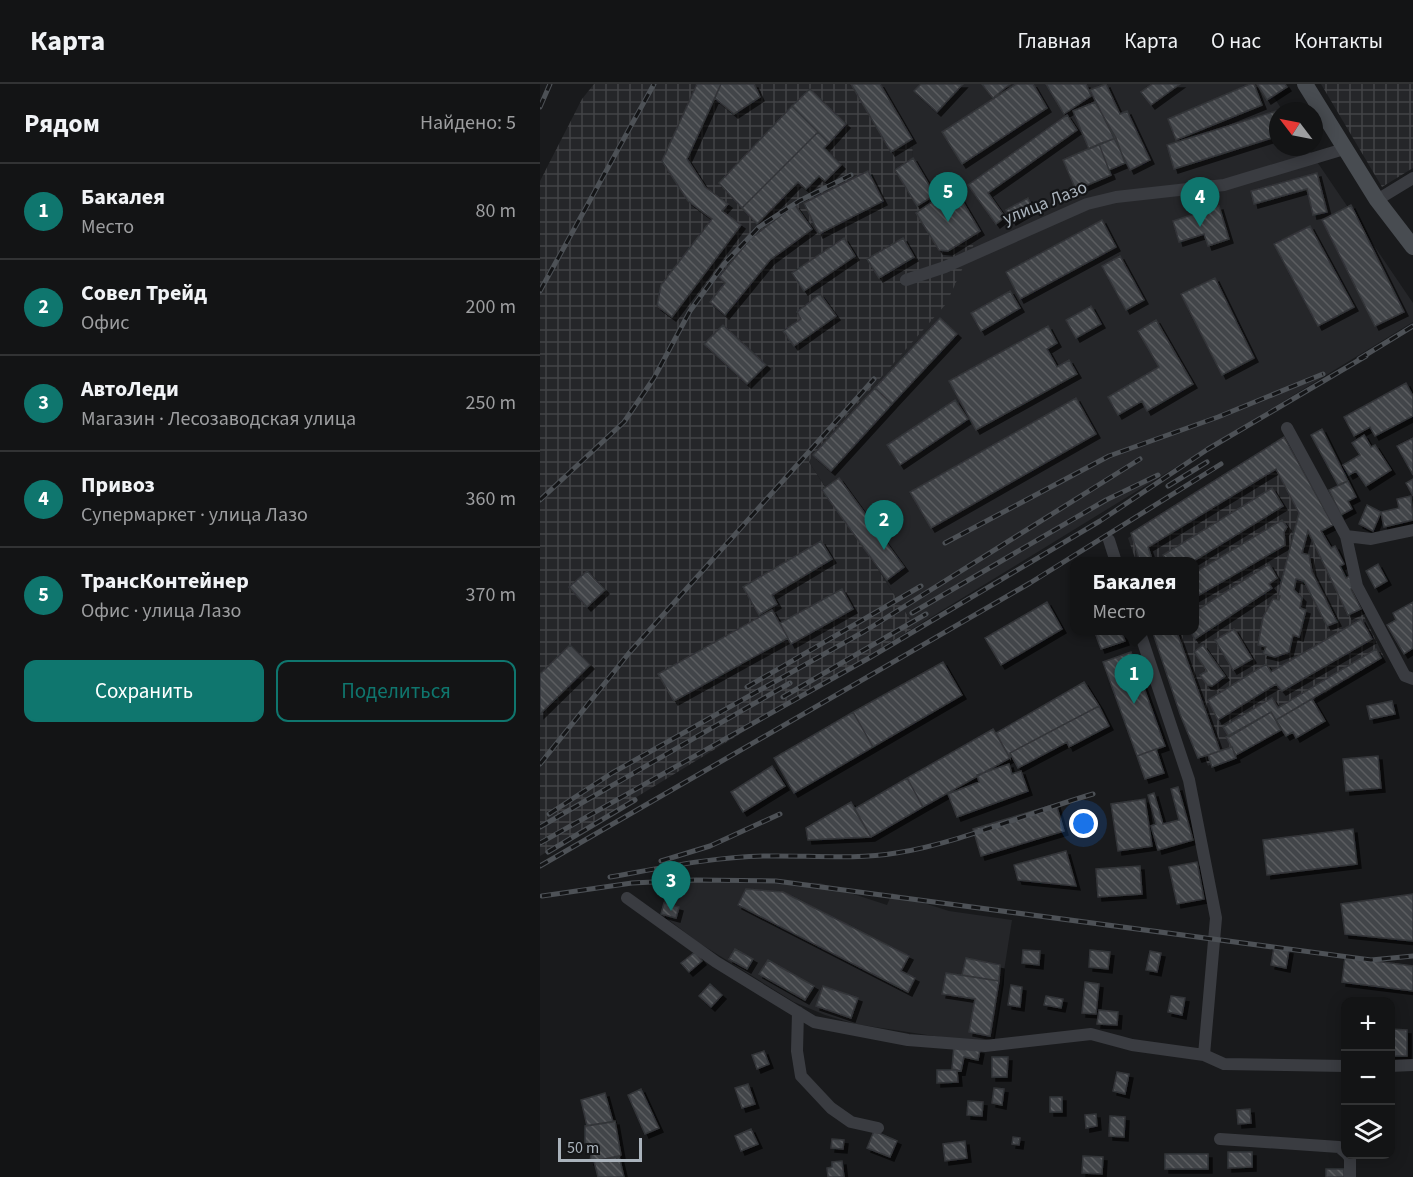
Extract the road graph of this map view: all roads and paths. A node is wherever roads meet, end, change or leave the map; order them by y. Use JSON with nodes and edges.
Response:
{"nodes":[{"id":1,"x":1305,"y":84,"type":"edge"},
{"id":2,"x":1344,"y":149,"type":"junction"},
{"id":3,"x":1413,"y":178,"type":"edge"},
{"id":4,"x":1377,"y":200,"type":"junction"},
{"id":5,"x":1413,"y":247,"type":"edge"},
{"id":6,"x":906,"y":280,"type":"dead end"},
{"id":7,"x":1287,"y":428,"type":"dead end"},
{"id":8,"x":1413,"y":530,"type":"edge"},
{"id":9,"x":1346,"y":536,"type":"junction"},
{"id":10,"x":1109,"y":540,"type":"dead end"},
{"id":11,"x":1115,"y":557,"type":"edge"},
{"id":12,"x":1141,"y":635,"type":"edge"},
{"id":13,"x":1413,"y":679,"type":"edge"},
{"id":14,"x":627,"y":898,"type":"dead end"},
{"id":15,"x":798,"y":1012,"type":"junction"},
{"id":16,"x":1204,"y":1055,"type":"junction"},
{"id":17,"x":1413,"y":1065,"type":"edge"},
{"id":18,"x":1341,"y":1066,"type":"edge"},
{"id":19,"x":1395,"y":1066,"type":"edge"},
{"id":20,"x":878,"y":1128,"type":"dead end"},
{"id":21,"x":1220,"y":1139,"type":"dead end"},
{"id":22,"x":1341,"y":1149,"type":"edge"},
{"id":23,"x":1350,"y":1159,"type":"edge"},
{"id":24,"x":1350,"y":1177,"type":"edge"}],
"edges":[{"from":1,"to":2,"type":"main road"},
{"from":2,"to":4,"type":"main road"},
{"from":2,"to":6,"type":"street","name":"улица Лазо"},
{"from":3,"to":4,"type":"street"},
{"from":4,"to":5,"type":"main road"},
{"from":7,"to":9,"type":"street"},
{"from":8,"to":9,"type":"street"},
{"from":9,"to":13,"type":"street"},
{"from":10,"to":11,"type":"street"},
{"from":12,"to":16,"type":"street"},
{"from":14,"to":15,"type":"street"},
{"from":15,"to":16,"type":"street"},
{"from":15,"to":20,"type":"street"},
{"from":16,"to":18,"type":"street"},
{"from":17,"to":19,"type":"street"},
{"from":21,"to":22,"type":"street"},
{"from":23,"to":24,"type":"street"}]}
